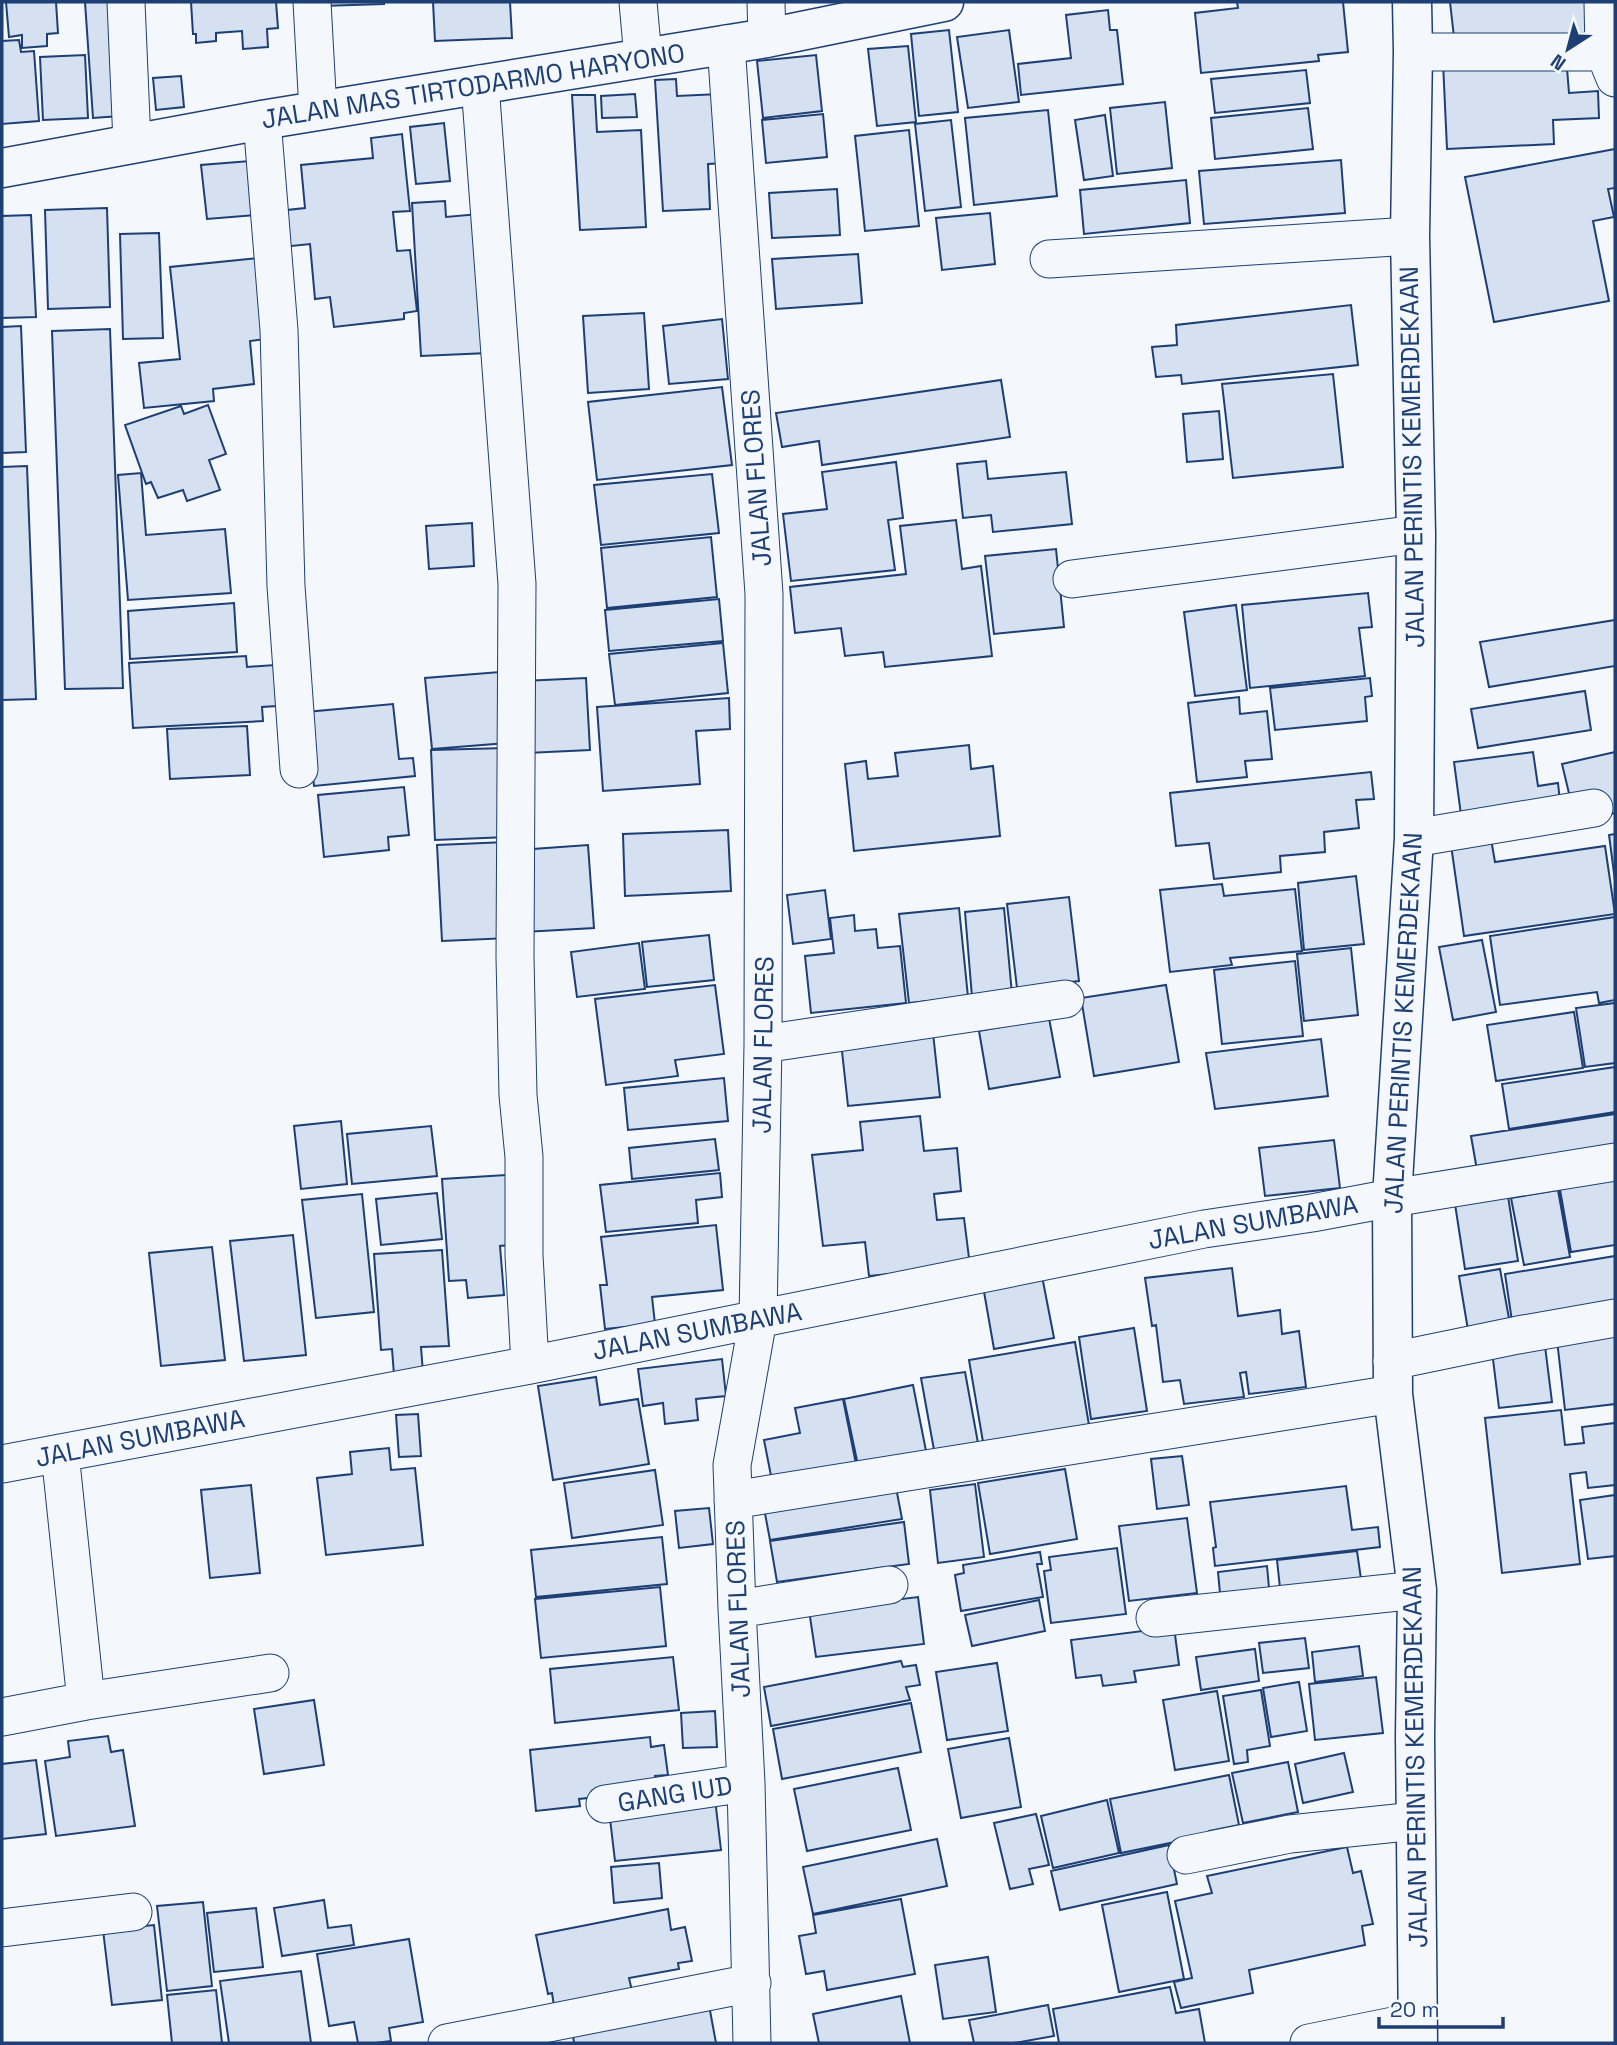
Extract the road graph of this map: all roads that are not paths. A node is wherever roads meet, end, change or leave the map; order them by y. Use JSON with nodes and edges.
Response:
{"nodes":[{"id":1,"x":126,"y":2,"type":"edge"},
{"id":2,"x":312,"y":2,"type":"edge"},
{"id":3,"x":638,"y":2,"type":"edge"},
{"id":4,"x":944,"y":2,"type":"edge"},
{"id":5,"x":1412,"y":2,"type":"edge"},
{"id":6,"x":1603,"y":2,"type":"edge"},
{"id":7,"x":766,"y":20,"type":"edge"},
{"id":8,"x":726,"y":44,"type":"junction"},
{"id":9,"x":1413,"y":52,"type":"junction"},
{"id":10,"x":643,"y":58,"type":"junction"},
{"id":11,"x":1611,"y":60,"type":"edge"},
{"id":12,"x":480,"y":84,"type":"junction"},
{"id":13,"x":318,"y":111,"type":"junction"},
{"id":14,"x":262,"y":120,"type":"junction"},
{"id":15,"x":132,"y":143,"type":"junction"},
{"id":16,"x":2,"y":168,"type":"edge"},
{"id":17,"x":1410,"y":236,"type":"junction"},
{"id":18,"x":1049,"y":259,"type":"dead end"},
{"id":19,"x":1416,"y":534,"type":"junction"},
{"id":20,"x":1072,"y":579,"type":"dead end"},
{"id":21,"x":299,"y":769,"type":"dead end"},
{"id":22,"x":1594,"y":808,"type":"dead end"},
{"id":23,"x":1414,"y":838,"type":"junction"},
{"id":24,"x":1065,"y":999,"type":"dead end"},
{"id":25,"x":763,"y":1044,"type":"junction"},
{"id":26,"x":1615,"y":1162,"type":"edge"},
{"id":27,"x":1392,"y":1198,"type":"junction"},
{"id":28,"x":1615,"y":1318,"type":"edge"},
{"id":29,"x":758,"y":1319,"type":"junction"},
{"id":30,"x":530,"y":1365,"type":"junction"},
{"id":31,"x":1392,"y":1378,"type":"junction"},
{"id":32,"x":60,"y":1453,"type":"junction"},
{"id":33,"x":2,"y":1464,"type":"edge"},
{"id":34,"x":733,"y":1500,"type":"junction"},
{"id":35,"x":888,"y":1585,"type":"dead end"},
{"id":36,"x":1417,"y":1590,"type":"junction"},
{"id":37,"x":737,"y":1609,"type":"junction"},
{"id":38,"x":1155,"y":1618,"type":"dead end"},
{"id":39,"x":270,"y":1673,"type":"dead end"},
{"id":40,"x":86,"y":1701,"type":"junction"},
{"id":41,"x":2,"y":1717,"type":"edge"},
{"id":42,"x":746,"y":1783,"type":"junction"},
{"id":43,"x":605,"y":1804,"type":"dead end"},
{"id":44,"x":1416,"y":1821,"type":"junction"},
{"id":45,"x":1186,"y":1855,"type":"dead end"},
{"id":46,"x":134,"y":1912,"type":"dead end"},
{"id":47,"x":2,"y":1928,"type":"edge"},
{"id":48,"x":752,"y":1983,"type":"junction"},
{"id":49,"x":1418,"y":2032,"type":"edge"},
{"id":50,"x":447,"y":2043,"type":"edge"},
{"id":51,"x":752,"y":2043,"type":"edge"},
{"id":52,"x":1309,"y":2043,"type":"edge"}],
"edges":[{"from":1,"to":15,"type":"street"},
{"from":2,"to":13,"type":"street"},
{"from":3,"to":10,"type":"street"},
{"from":4,"to":7,"type":"street","name":"JALAN MAS TIRTODARMO HARYONO"},
{"from":5,"to":9,"type":"street","name":"JALAN PERINTIS KEMERDEKAAN"},
{"from":6,"to":11,"type":"street"},
{"from":7,"to":8,"type":"street","name":"JALAN MAS TIRTODARMO HARYONO"},
{"from":8,"to":10,"type":"street","name":"JALAN MAS TIRTODARMO HARYONO"},
{"from":8,"to":25,"type":"street","name":"JALAN FLORES"},
{"from":9,"to":11,"type":"street"},
{"from":9,"to":17,"type":"street","name":"JALAN PERINTIS KEMERDEKAAN"},
{"from":10,"to":12,"type":"street","name":"JALAN MAS TIRTODARMO HARYONO"},
{"from":12,"to":13,"type":"street","name":"JALAN MAS TIRTODARMO HARYONO"},
{"from":12,"to":30,"type":"street"},
{"from":13,"to":14,"type":"street","name":"JALAN MAS TIRTODARMO HARYONO"},
{"from":14,"to":15,"type":"street","name":"JALAN MAS TIRTODARMO HARYONO"},
{"from":14,"to":21,"type":"street"},
{"from":15,"to":16,"type":"street","name":"JALAN MAS TIRTODARMO HARYONO"},
{"from":17,"to":18,"type":"street"},
{"from":17,"to":19,"type":"street","name":"JALAN PERINTIS KEMERDEKAAN"},
{"from":19,"to":20,"type":"street"},
{"from":19,"to":23,"type":"street","name":"JALAN PERINTIS KEMERDEKAAN"},
{"from":22,"to":23,"type":"street"},
{"from":23,"to":27,"type":"street","name":"JALAN PERINTIS KEMERDEKAAN"},
{"from":24,"to":25,"type":"street"},
{"from":25,"to":29,"type":"street","name":"JALAN FLORES"},
{"from":26,"to":27,"type":"street","name":"JALAN SUMBAWA"},
{"from":27,"to":29,"type":"street","name":"JALAN SUMBAWA"},
{"from":27,"to":31,"type":"street","name":"JALAN PERINTIS KEMERDEKAAN"},
{"from":28,"to":31,"type":"street"},
{"from":29,"to":30,"type":"street","name":"JALAN SUMBAWA"},
{"from":29,"to":34,"type":"street","name":"JALAN FLORES"},
{"from":30,"to":32,"type":"street","name":"JALAN SUMBAWA"},
{"from":31,"to":34,"type":"street"},
{"from":31,"to":36,"type":"street","name":"JALAN PERINTIS KEMERDEKAAN"},
{"from":32,"to":33,"type":"street","name":"JALAN SUMBAWA"},
{"from":32,"to":40,"type":"street"},
{"from":34,"to":37,"type":"street","name":"JALAN FLORES"},
{"from":35,"to":37,"type":"street"},
{"from":36,"to":38,"type":"street"},
{"from":36,"to":44,"type":"street","name":"JALAN PERINTIS KEMERDEKAAN"},
{"from":37,"to":42,"type":"street","name":"JALAN FLORES"},
{"from":39,"to":40,"type":"street"},
{"from":40,"to":41,"type":"street"},
{"from":42,"to":43,"type":"street","name":"GANG IUD"},
{"from":42,"to":48,"type":"street","name":"JALAN FLORES"},
{"from":44,"to":45,"type":"street"},
{"from":44,"to":49,"type":"street","name":"JALAN PERINTIS KEMERDEKAAN"},
{"from":46,"to":47,"type":"street"},
{"from":48,"to":50,"type":"street"},
{"from":48,"to":51,"type":"street","name":"JALAN FLORES"},
{"from":49,"to":52,"type":"street"}]}
